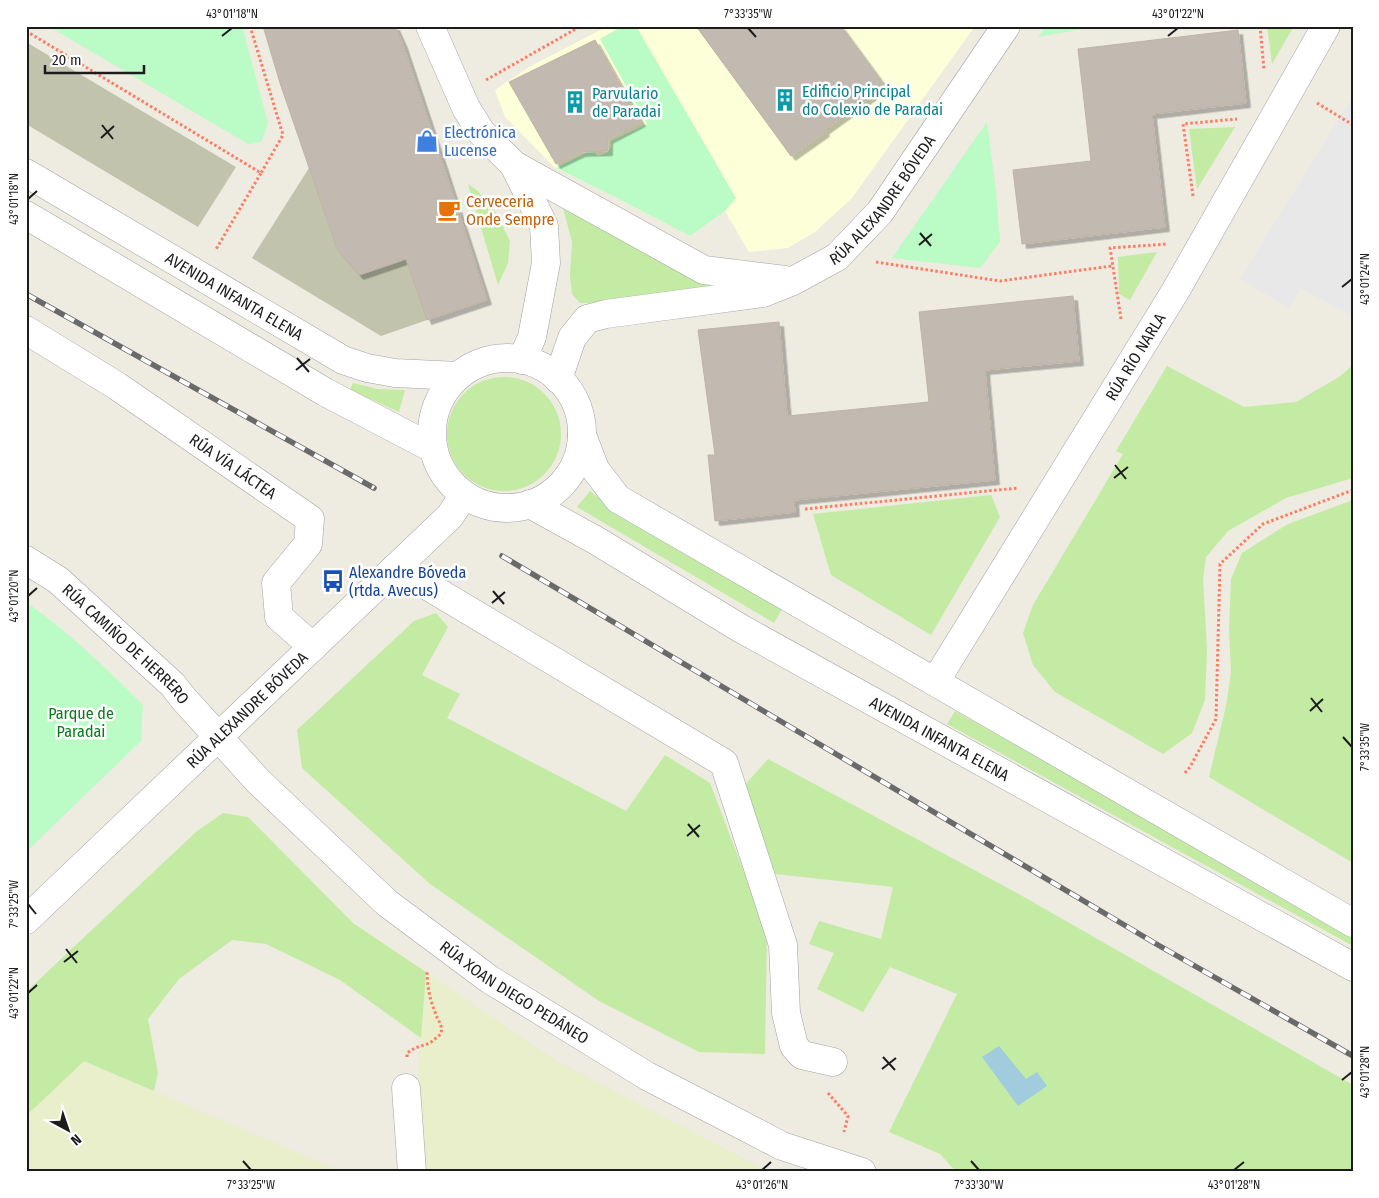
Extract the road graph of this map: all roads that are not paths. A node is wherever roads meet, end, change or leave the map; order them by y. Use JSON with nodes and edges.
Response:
{"nodes":[{"id":1,"x":430,"y":26,"type":"edge"},
{"id":2,"x":1006,"y":26,"type":"edge"},
{"id":3,"x":1326,"y":26,"type":"edge"},
{"id":4,"x":514,"y":165,"type":"junction"},
{"id":5,"x":26,"y":173,"type":"edge"},
{"id":6,"x":26,"y":215,"type":"edge"},
{"id":7,"x":793,"y":281,"type":"junction"},
{"id":8,"x":26,"y":330,"type":"edge"},
{"id":9,"x":522,"y":360,"type":"junction"},
{"id":10,"x":458,"y":376,"type":"junction"},
{"id":11,"x":558,"y":380,"type":"junction"},
{"id":12,"x":582,"y":435,"type":"junction"},
{"id":13,"x":432,"y":448,"type":"junction"},
{"id":14,"x":464,"y":495,"type":"junction"},
{"id":15,"x":530,"y":504,"type":"junction"},
{"id":16,"x":26,"y":560,"type":"edge"},
{"id":17,"x":396,"y":567,"type":"junction"},
{"id":18,"x":313,"y":647,"type":"junction"},
{"id":19,"x":935,"y":682,"type":"junction"},
{"id":20,"x":218,"y":738,"type":"junction"},
{"id":21,"x":26,"y":920,"type":"edge"},
{"id":22,"x":1353,"y":923,"type":"edge"},
{"id":23,"x":1353,"y":967,"type":"edge"},
{"id":24,"x":833,"y":1062,"type":"road end"},
{"id":25,"x":406,"y":1088,"type":"road end"},
{"id":26,"x":412,"y":1172,"type":"edge"},
{"id":27,"x":862,"y":1172,"type":"edge"}],
"edges":[{"from":1,"to":4,"type":"street"},
{"from":2,"to":7,"type":"street","name":"RÚA ALEXANDRE BÓVEDA"},
{"from":3,"to":19,"type":"street","name":"RÚA RÍO NARLA"},
{"from":4,"to":7,"type":"street"},
{"from":4,"to":9,"type":"street"},
{"from":5,"to":10,"type":"street","name":"AVENIDA INFANTA ELENA"},
{"from":6,"to":13,"type":"street"},
{"from":7,"to":11,"type":"street","name":"RÚA ALEXANDRE BÓVEDA"},
{"from":8,"to":18,"type":"street","name":"RÚA VÍA LÁCTEA"},
{"from":9,"to":10,"type":"street"},
{"from":9,"to":11,"type":"street"},
{"from":10,"to":13,"type":"street"},
{"from":11,"to":12,"type":"street"},
{"from":12,"to":15,"type":"street"},
{"from":12,"to":19,"type":"street"},
{"from":13,"to":14,"type":"street"},
{"from":14,"to":15,"type":"street"},
{"from":14,"to":17,"type":"street","name":"RÚA ALEXANDRE BÓVEDA"},
{"from":15,"to":23,"type":"street","name":"AVENIDA INFANTA ELENA"},
{"from":16,"to":20,"type":"street","name":"RÚA CAMIÑO DE HERRERO"},
{"from":17,"to":18,"type":"street","name":"RÚA ALEXANDRE BÓVEDA"},
{"from":17,"to":24,"type":"street"},
{"from":18,"to":20,"type":"street","name":"RÚA ALEXANDRE BÓVEDA"},
{"from":19,"to":22,"type":"street"},
{"from":20,"to":21,"type":"street","name":"RÚA ALEXANDRE BÓVEDA"},
{"from":20,"to":27,"type":"street","name":"RÚA XOAN DIEGO PEDÁNEO"},
{"from":25,"to":26,"type":"street"}]}
